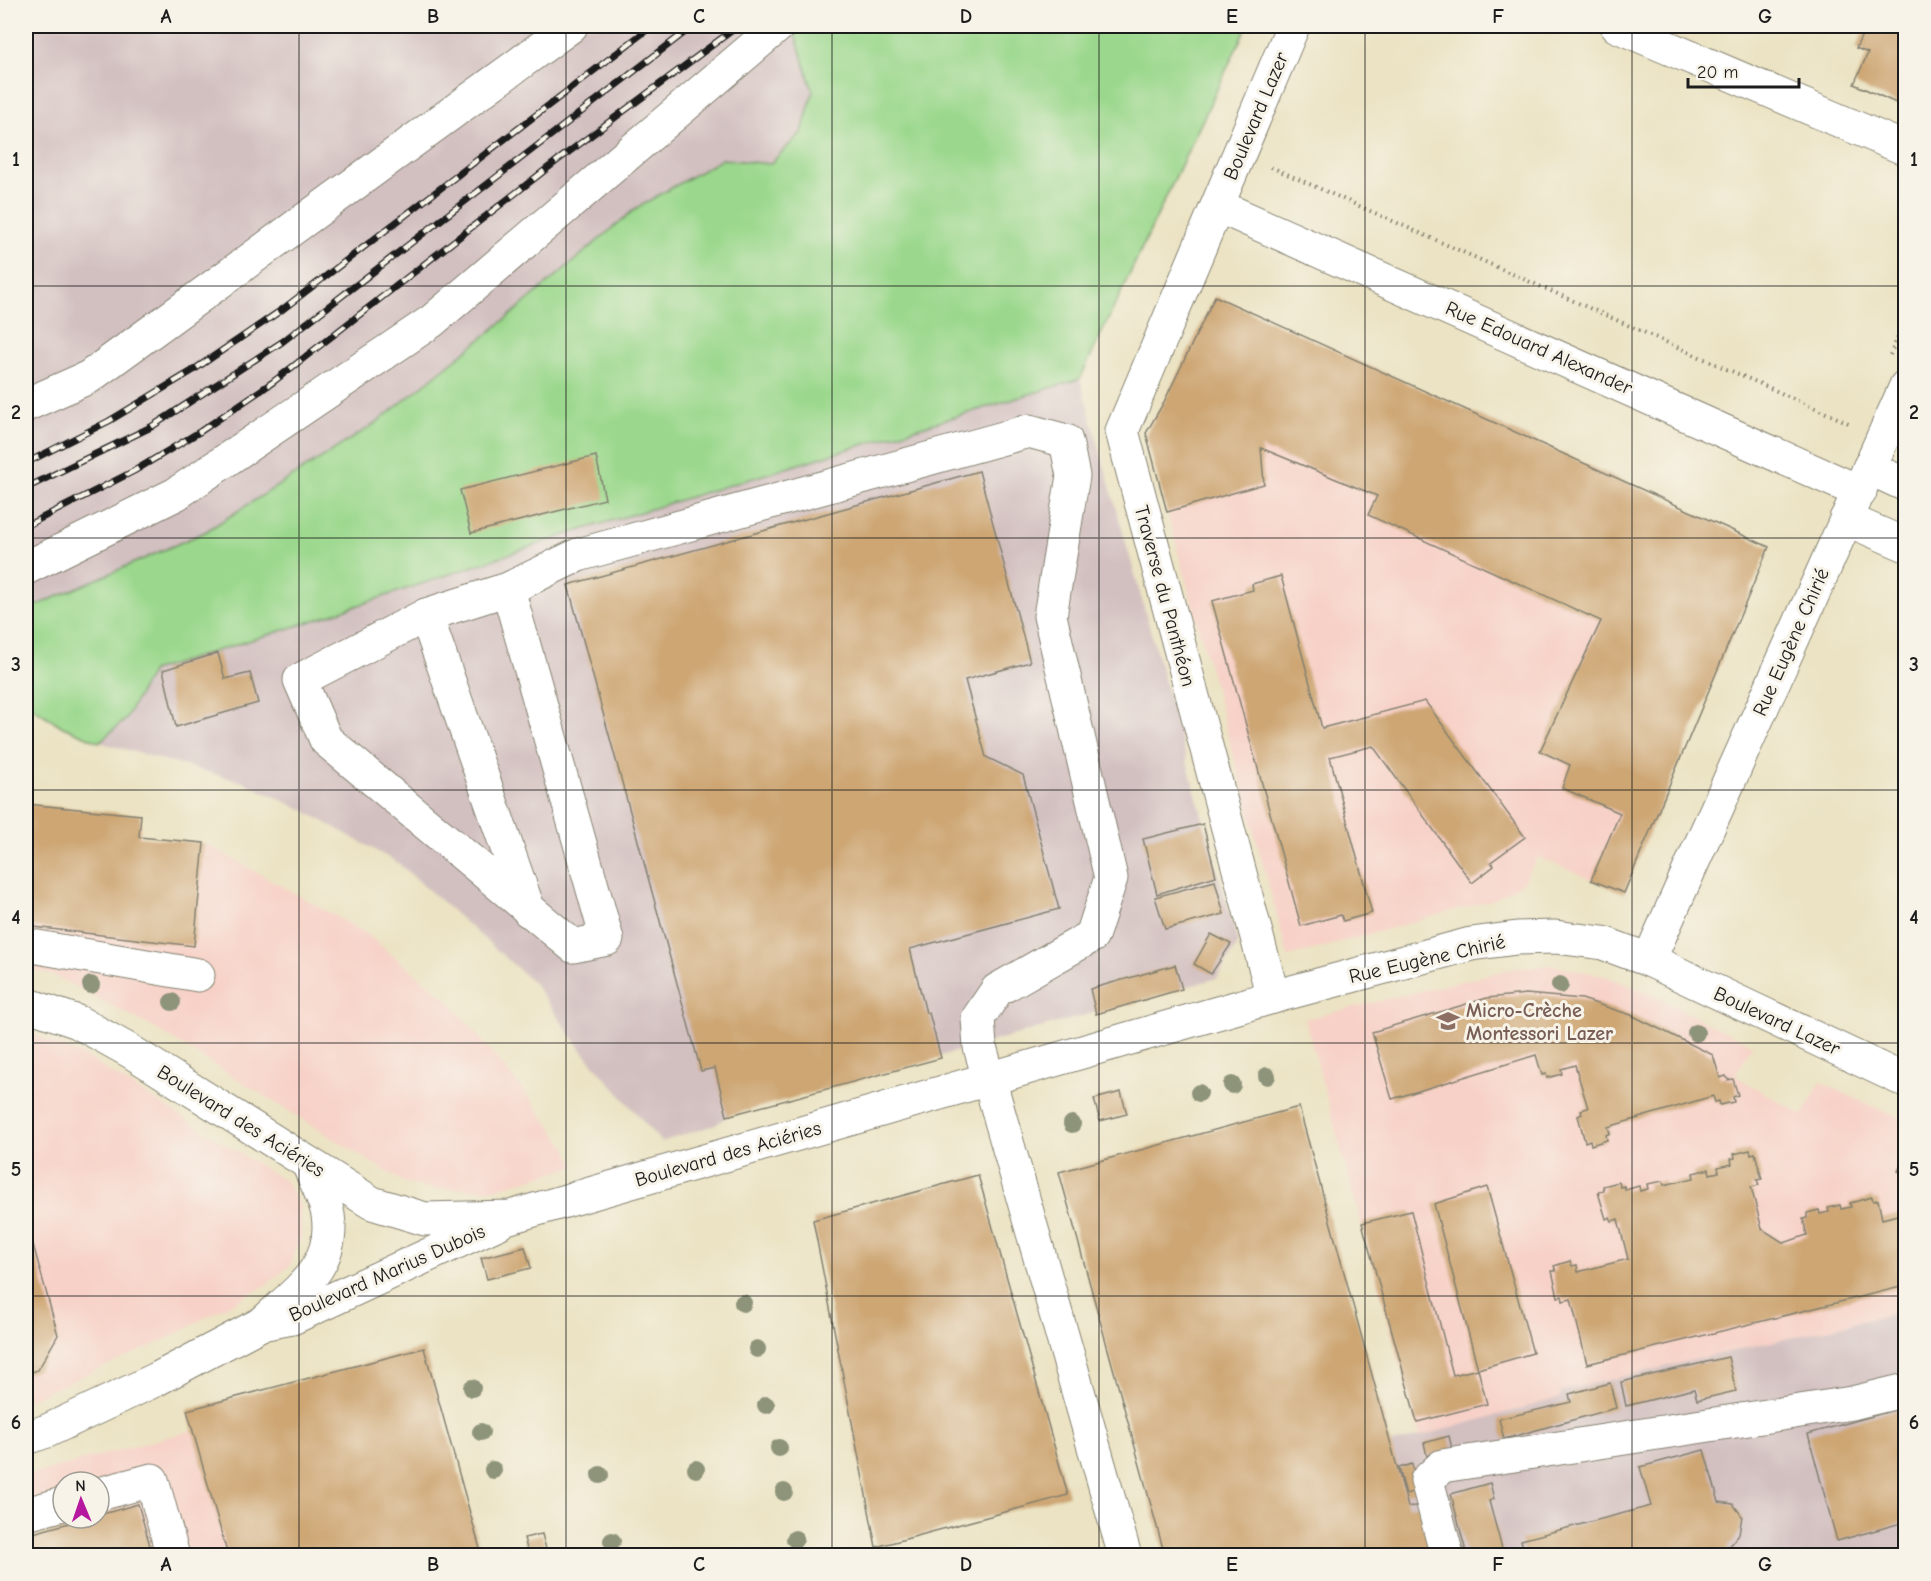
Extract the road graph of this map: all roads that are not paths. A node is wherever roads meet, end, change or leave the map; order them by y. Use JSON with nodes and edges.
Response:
{"nodes":[{"id":1,"x":571,"y":26,"type":"edge"},
{"id":2,"x":778,"y":26,"type":"edge"},
{"id":3,"x":1293,"y":26,"type":"edge"},
{"id":4,"x":1617,"y":26,"type":"edge"},
{"id":5,"x":1905,"y":149,"type":"edge"},
{"id":6,"x":1218,"y":206,"type":"junction"},
{"id":7,"x":1905,"y":386,"type":"edge"},
{"id":8,"x":26,"y":405,"type":"edge"},
{"id":9,"x":1905,"y":485,"type":"edge"},
{"id":10,"x":1858,"y":493,"type":"junction"},
{"id":11,"x":1905,"y":546,"type":"edge"},
{"id":12,"x":26,"y":568,"type":"edge"},
{"id":13,"x":508,"y":589,"type":"junction"},
{"id":14,"x":426,"y":615,"type":"junction"},
{"id":15,"x":529,"y":910,"type":"junction"},
{"id":16,"x":26,"y":945,"type":"edge"},
{"id":17,"x":1649,"y":960,"type":"junction"},
{"id":18,"x":198,"y":975,"type":"dead end"},
{"id":19,"x":1273,"y":997,"type":"junction"},
{"id":20,"x":26,"y":1004,"type":"edge"},
{"id":21,"x":991,"y":1079,"type":"junction"},
{"id":22,"x":1905,"y":1081,"type":"edge"},
{"id":23,"x":308,"y":1163,"type":"junction"},
{"id":24,"x":510,"y":1217,"type":"junction"},
{"id":25,"x":261,"y":1324,"type":"junction"},
{"id":26,"x":1905,"y":1390,"type":"edge"},
{"id":27,"x":26,"y":1438,"type":"edge"},
{"id":28,"x":111,"y":1491,"type":"edge"},
{"id":29,"x":51,"y":1507,"type":"edge"},
{"id":30,"x":26,"y":1514,"type":"edge"},
{"id":31,"x":172,"y":1556,"type":"edge"},
{"id":32,"x":1125,"y":1556,"type":"edge"},
{"id":33,"x":1448,"y":1556,"type":"edge"}],
"edges":[{"from":1,"to":8,"type":"street"},
{"from":2,"to":12,"type":"street"},
{"from":3,"to":6,"type":"street","name":"Boulevard Lazer"},
{"from":4,"to":5,"type":"street"},
{"from":6,"to":10,"type":"street","name":"Rue Edouard Alexander"},
{"from":6,"to":19,"type":"street","name":"Traverse du Panthéon"},
{"from":7,"to":10,"type":"street","name":"Rue Eugène Chirié"},
{"from":9,"to":10,"type":"street","name":"Rue Edouard Alexander"},
{"from":10,"to":11,"type":"street","name":"Rue Edouard Alexander"},
{"from":10,"to":17,"type":"street","name":"Rue Eugène Chirié"},
{"from":13,"to":14,"type":"street"},
{"from":13,"to":15,"type":"street"},
{"from":13,"to":21,"type":"street"},
{"from":14,"to":15,"type":"street"},
{"from":14,"to":15,"type":"street"},
{"from":16,"to":18,"type":"street"},
{"from":17,"to":19,"type":"street","name":"Rue Eugène Chirié"},
{"from":17,"to":22,"type":"street","name":"Boulevard Lazer"},
{"from":19,"to":21,"type":"street","name":"Rue Eugène Chirié"},
{"from":20,"to":23,"type":"street","name":"Boulevard des Aciéries"},
{"from":21,"to":24,"type":"street","name":"Boulevard des Aciéries"},
{"from":21,"to":32,"type":"street"},
{"from":23,"to":24,"type":"street","name":"Boulevard des Aciéries"},
{"from":23,"to":25,"type":"street","name":"Boulevard Marius Dubois"},
{"from":24,"to":25,"type":"street","name":"Boulevard Marius Dubois"},
{"from":25,"to":27,"type":"street","name":"Boulevard Marius Dubois"},
{"from":26,"to":33,"type":"street"},
{"from":28,"to":31,"type":"street"},
{"from":29,"to":30,"type":"street"}]}
